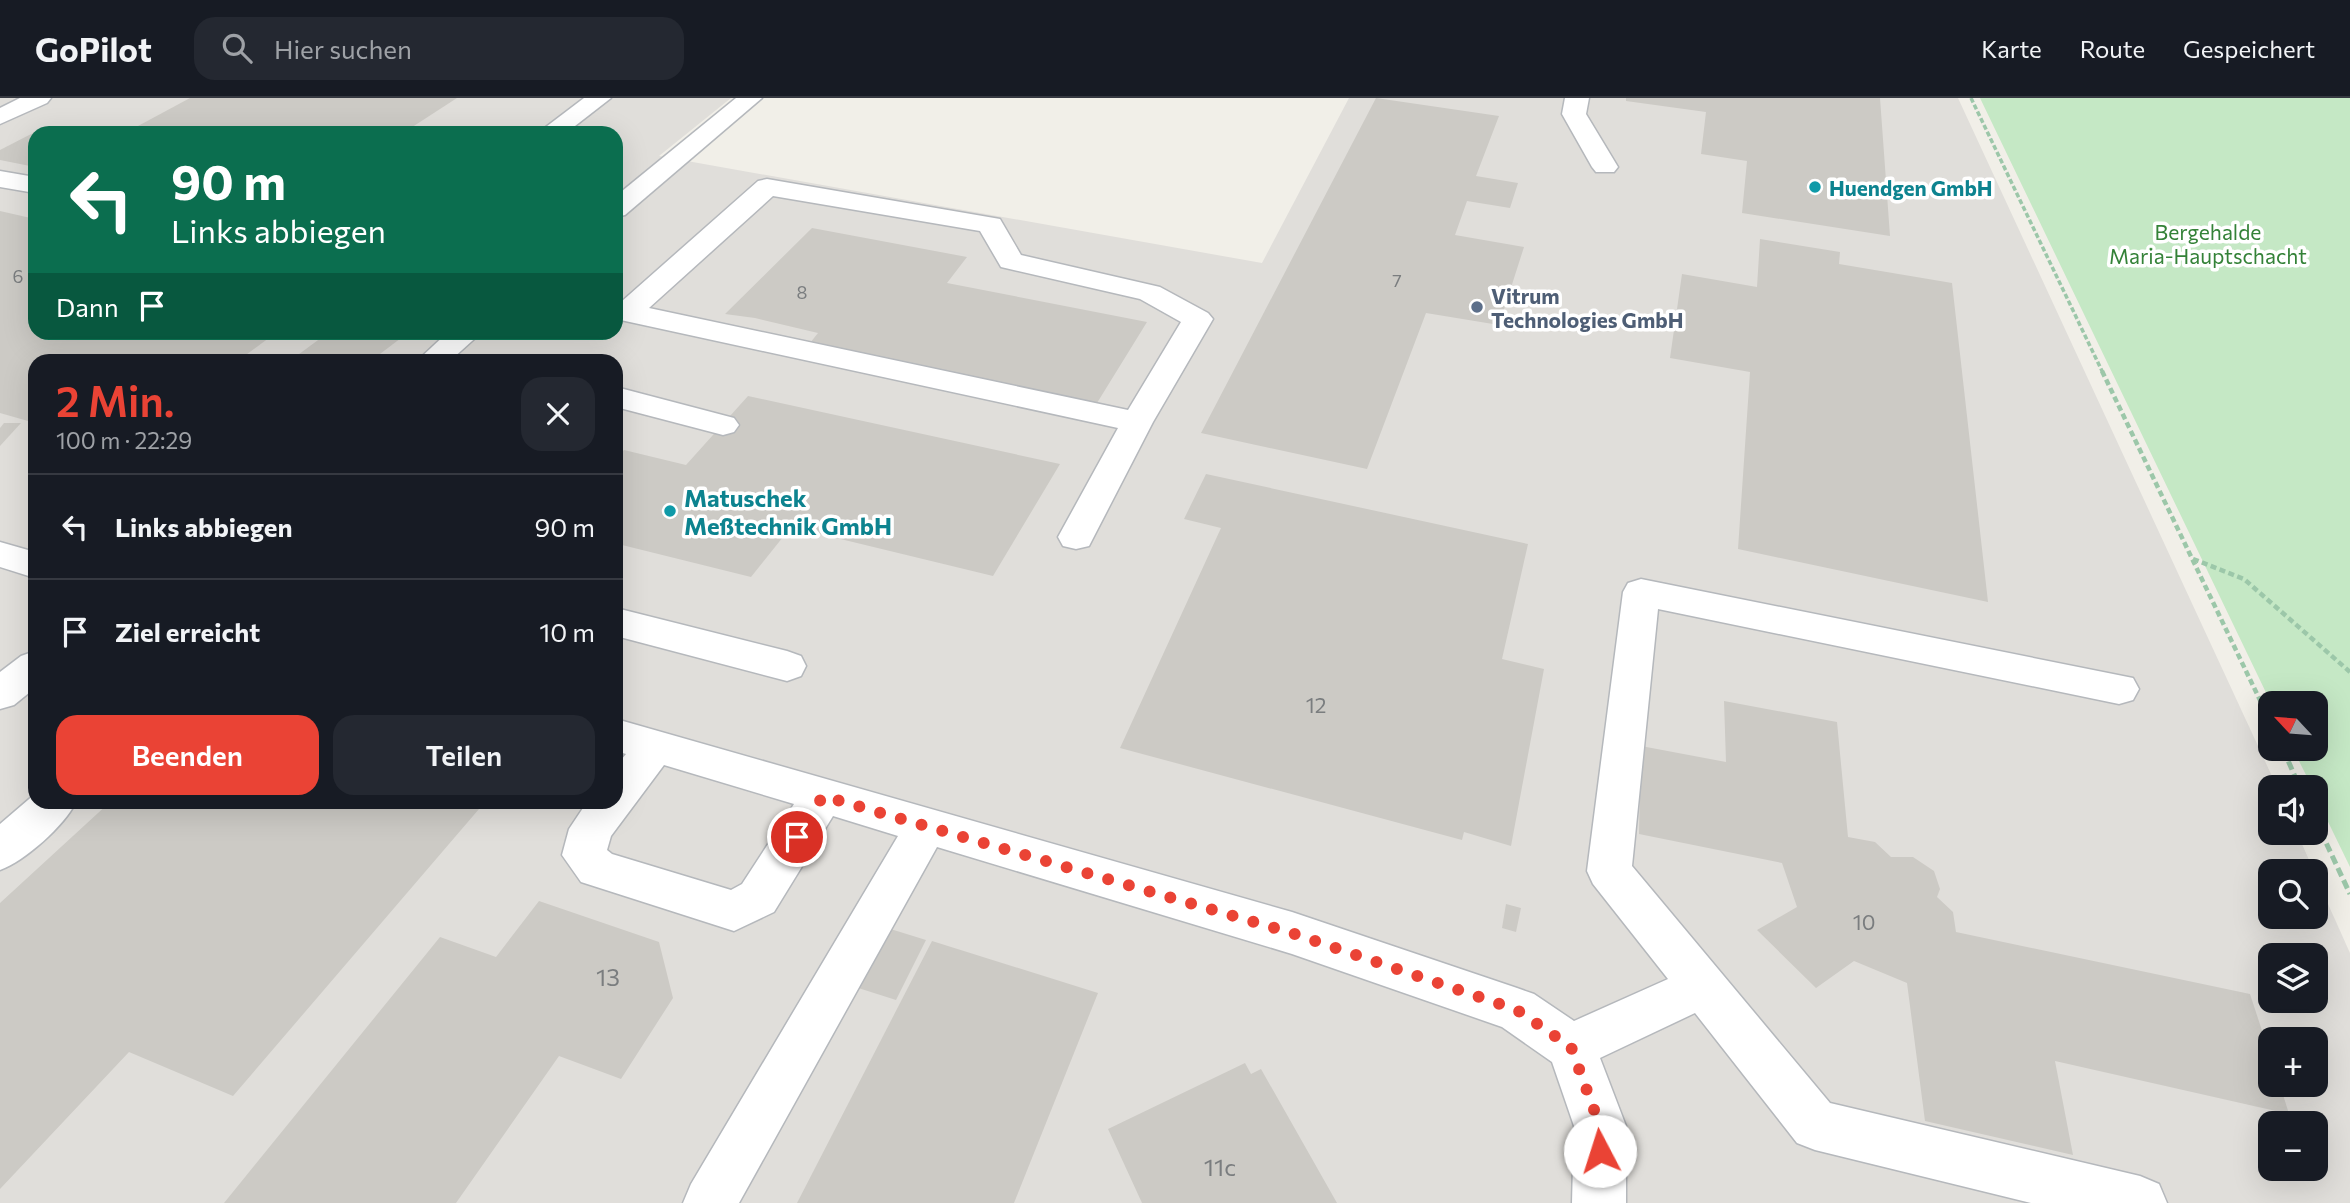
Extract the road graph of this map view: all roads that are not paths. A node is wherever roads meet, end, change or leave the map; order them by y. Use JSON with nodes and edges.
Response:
{"nodes":[{"id":1,"x":39,"y":98,"type":"edge"},
{"id":2,"x":599,"y":98,"type":"edge"},
{"id":3,"x":750,"y":98,"type":"edge"},
{"id":4,"x":1577,"y":98,"type":"edge"},
{"id":5,"x":0,"y":117,"type":"edge"},
{"id":6,"x":560,"y":126,"type":"edge"},
{"id":7,"x":1605,"y":167,"type":"dead end"},
{"id":8,"x":0,"y":179,"type":"edge"},
{"id":9,"x":28,"y":184,"type":"edge"},
{"id":10,"x":623,"y":203,"type":"edge"},
{"id":11,"x":623,"y":309,"type":"edge"},
{"id":12,"x":623,"y":311,"type":"edge"},
{"id":13,"x":460,"y":340,"type":"edge"},
{"id":14,"x":448,"y":354,"type":"edge"},
{"id":15,"x":623,"y":399,"type":"edge"},
{"id":16,"x":1137,"y":422,"type":"junction"},
{"id":17,"x":723,"y":425,"type":"dead end"},
{"id":18,"x":1076,"y":537,"type":"dead end"},
{"id":19,"x":0,"y":554,"type":"edge"},
{"id":20,"x":28,"y":563,"type":"edge"},
{"id":21,"x":623,"y":624,"type":"edge"},
{"id":22,"x":787,"y":666,"type":"dead end"},
{"id":23,"x":28,"y":672,"type":"edge"},
{"id":24,"x":2119,"y":688,"type":"dead end"},
{"id":25,"x":0,"y":694,"type":"edge"},
{"id":26,"x":635,"y":741,"type":"edge"},
{"id":27,"x":623,"y":776,"type":"edge"},
{"id":28,"x":823,"y":796,"type":"junction"},
{"id":29,"x":47,"y":809,"type":"edge"},
{"id":30,"x":607,"y":809,"type":"edge"},
{"id":31,"x":927,"y":826,"type":"junction"},
{"id":32,"x":0,"y":851,"type":"edge"},
{"id":33,"x":1703,"y":986,"type":"junction"},
{"id":34,"x":1571,"y":1047,"type":"junction"},
{"id":35,"x":710,"y":1203,"type":"edge"},
{"id":36,"x":1599,"y":1203,"type":"edge"},
{"id":37,"x":2140,"y":1203,"type":"edge"}],
"edges":[{"from":1,"to":5,"type":"street"},
{"from":2,"to":6,"type":"street"},
{"from":3,"to":10,"type":"street"},
{"from":4,"to":7,"type":"street"},
{"from":8,"to":9,"type":"street"},
{"from":11,"to":16,"type":"street"},
{"from":12,"to":16,"type":"street"},
{"from":13,"to":14,"type":"street"},
{"from":15,"to":17,"type":"street"},
{"from":16,"to":18,"type":"street"},
{"from":19,"to":20,"type":"street"},
{"from":21,"to":22,"type":"street"},
{"from":23,"to":25,"type":"street"},
{"from":24,"to":33,"type":"street"},
{"from":26,"to":27,"type":"street"},
{"from":26,"to":28,"type":"street"},
{"from":28,"to":30,"type":"street"},
{"from":28,"to":31,"type":"street"},
{"from":29,"to":32,"type":"street"},
{"from":31,"to":34,"type":"street"},
{"from":31,"to":35,"type":"street"},
{"from":33,"to":34,"type":"street"},
{"from":33,"to":37,"type":"street"},
{"from":34,"to":36,"type":"street"}]}
